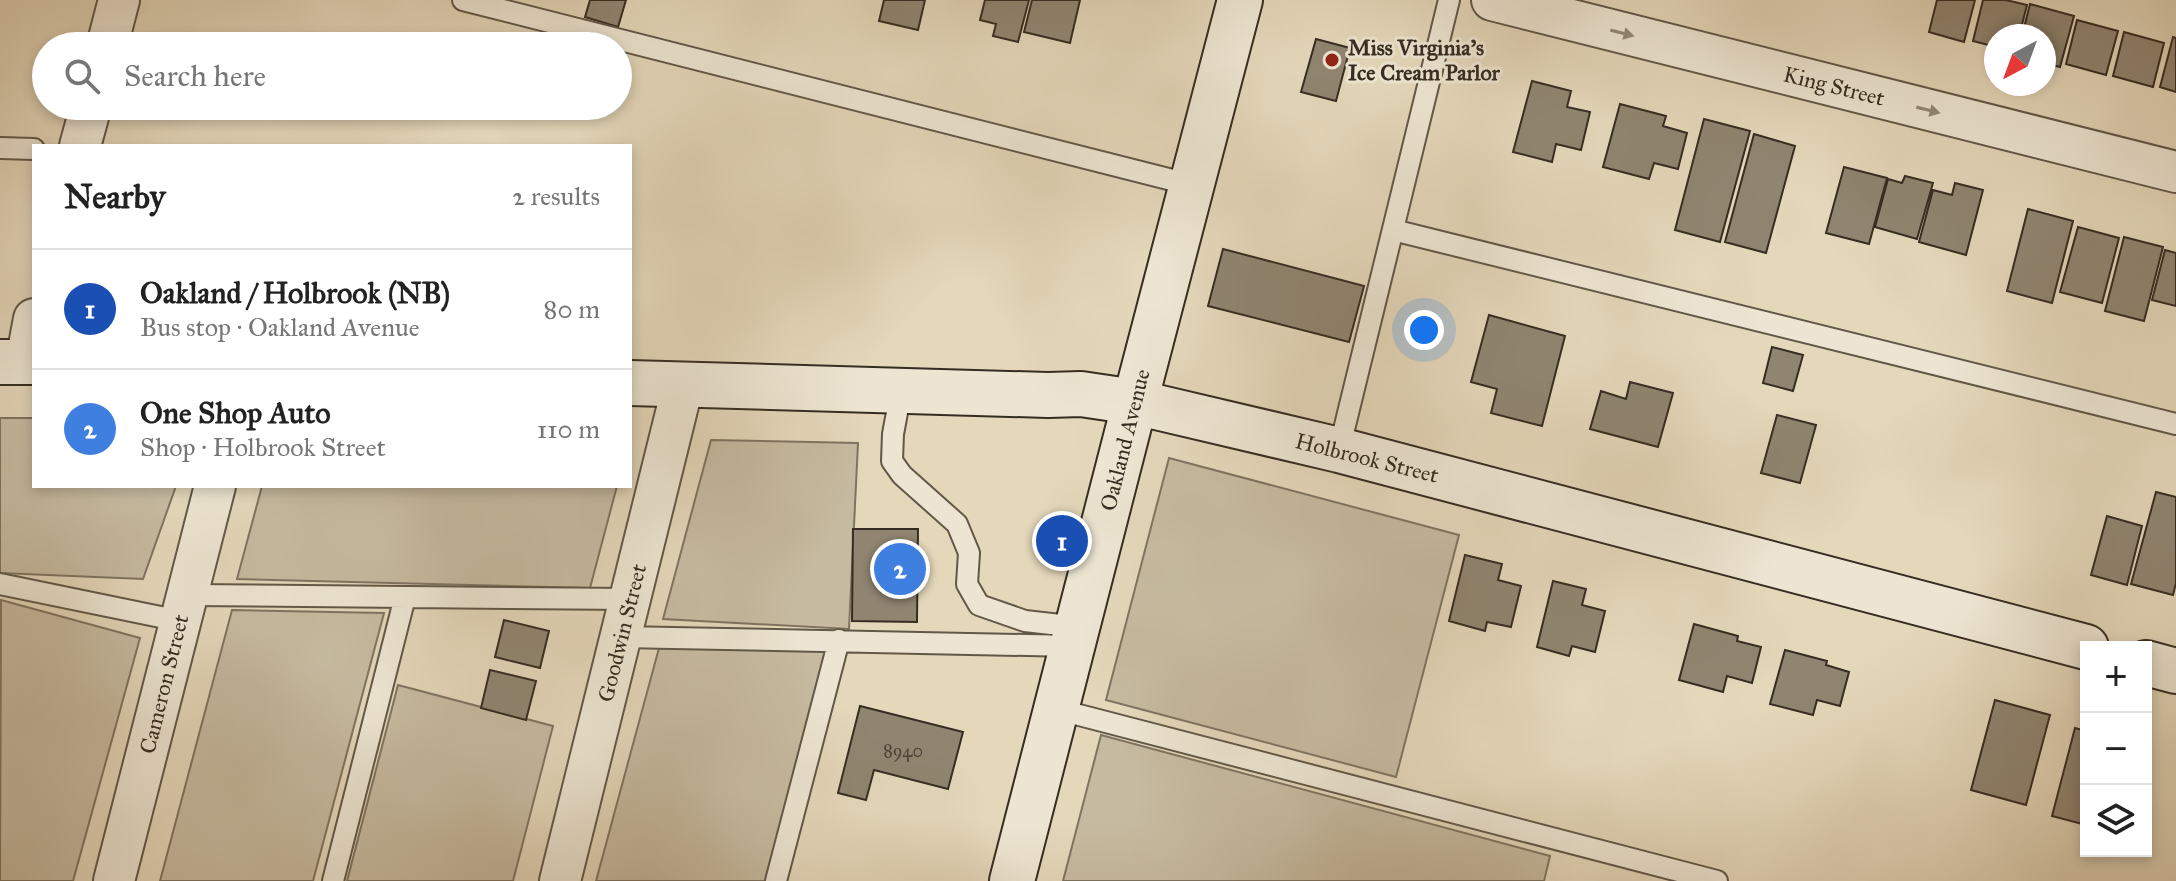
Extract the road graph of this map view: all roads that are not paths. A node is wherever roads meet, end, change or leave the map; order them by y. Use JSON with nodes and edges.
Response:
{"nodes":[{"id":1,"x":119,"y":0,"type":"edge"},
{"id":2,"x":463,"y":0,"type":"edge"},
{"id":3,"x":1240,"y":0,"type":"edge"},
{"id":4,"x":1449,"y":0,"type":"edge"},
{"id":5,"x":1492,"y":0,"type":"edge"},
{"id":6,"x":111,"y":32,"type":"edge"},
{"id":7,"x":589,"y":32,"type":"edge"},
{"id":8,"x":632,"y":43,"type":"edge"},
{"id":9,"x":87,"y":120,"type":"edge"},
{"id":10,"x":81,"y":144,"type":"edge"},
{"id":11,"x":0,"y":148,"type":"edge"},
{"id":12,"x":32,"y":149,"type":"edge"},
{"id":13,"x":2176,"y":172,"type":"edge"},
{"id":14,"x":1192,"y":185,"type":"junction"},
{"id":15,"x":1393,"y":230,"type":"junction"},
{"id":16,"x":32,"y":325,"type":"edge"},
{"id":17,"x":20,"y":362,"type":"edge"},
{"id":18,"x":632,"y":383,"type":"edge"},
{"id":19,"x":683,"y":385,"type":"junction"},
{"id":20,"x":901,"y":391,"type":"junction"},
{"id":21,"x":1135,"y":402,"type":"junction"},
{"id":22,"x":2176,"y":424,"type":"edge"},
{"id":23,"x":1339,"y":450,"type":"junction"},
{"id":24,"x":214,"y":488,"type":"edge"},
{"id":25,"x":0,"y":584,"type":"edge"},
{"id":26,"x":405,"y":597,"type":"junction"},
{"id":27,"x":184,"y":608,"type":"junction"},
{"id":28,"x":626,"y":618,"type":"junction"},
{"id":29,"x":1075,"y":636,"type":"junction"},
{"id":30,"x":839,"y":640,"type":"junction"},
{"id":31,"x":2080,"y":645,"type":"edge"},
{"id":32,"x":2152,"y":665,"type":"edge"},
{"id":33,"x":2176,"y":671,"type":"edge"},
{"id":34,"x":1056,"y":709,"type":"junction"},
{"id":35,"x":114,"y":881,"type":"edge"},
{"id":36,"x":333,"y":881,"type":"edge"},
{"id":37,"x":560,"y":881,"type":"edge"},
{"id":38,"x":776,"y":881,"type":"edge"},
{"id":39,"x":1012,"y":881,"type":"edge"},
{"id":40,"x":1717,"y":881,"type":"edge"}],
"edges":[{"from":1,"to":6,"type":"street"},
{"from":2,"to":7,"type":"lane"},
{"from":3,"to":14,"type":"street","name":"Oakland Avenue"},
{"from":4,"to":15,"type":"lane"},
{"from":5,"to":13,"type":"street","name":"King Street","one_way":true},
{"from":8,"to":14,"type":"lane"},
{"from":9,"to":10,"type":"street"},
{"from":11,"to":12,"type":"lane"},
{"from":14,"to":21,"type":"street","name":"Oakland Avenue"},
{"from":15,"to":22,"type":"lane"},
{"from":15,"to":23,"type":"lane"},
{"from":16,"to":17,"type":"street"},
{"from":18,"to":19,"type":"street","name":"Holbrook Street"},
{"from":19,"to":20,"type":"street","name":"Holbrook Street"},
{"from":19,"to":28,"type":"street","name":"Goodwin Street"},
{"from":20,"to":21,"type":"street","name":"Holbrook Street"},
{"from":20,"to":29,"type":"lane"},
{"from":21,"to":23,"type":"street","name":"Holbrook Street"},
{"from":21,"to":29,"type":"street","name":"Oakland Avenue"},
{"from":23,"to":31,"type":"street","name":"Holbrook Street"},
{"from":24,"to":27,"type":"street","name":"Cameron Street"},
{"from":25,"to":27,"type":"lane"},
{"from":26,"to":27,"type":"lane"},
{"from":26,"to":28,"type":"lane"},
{"from":26,"to":36,"type":"lane"},
{"from":27,"to":35,"type":"street","name":"Cameron Street"},
{"from":28,"to":30,"type":"lane"},
{"from":28,"to":37,"type":"street","name":"Goodwin Street"},
{"from":29,"to":30,"type":"lane"},
{"from":29,"to":34,"type":"street","name":"Oakland Avenue"},
{"from":30,"to":38,"type":"lane"},
{"from":32,"to":33,"type":"street"},
{"from":34,"to":39,"type":"street","name":"Oakland Avenue"},
{"from":34,"to":40,"type":"lane"}]}
